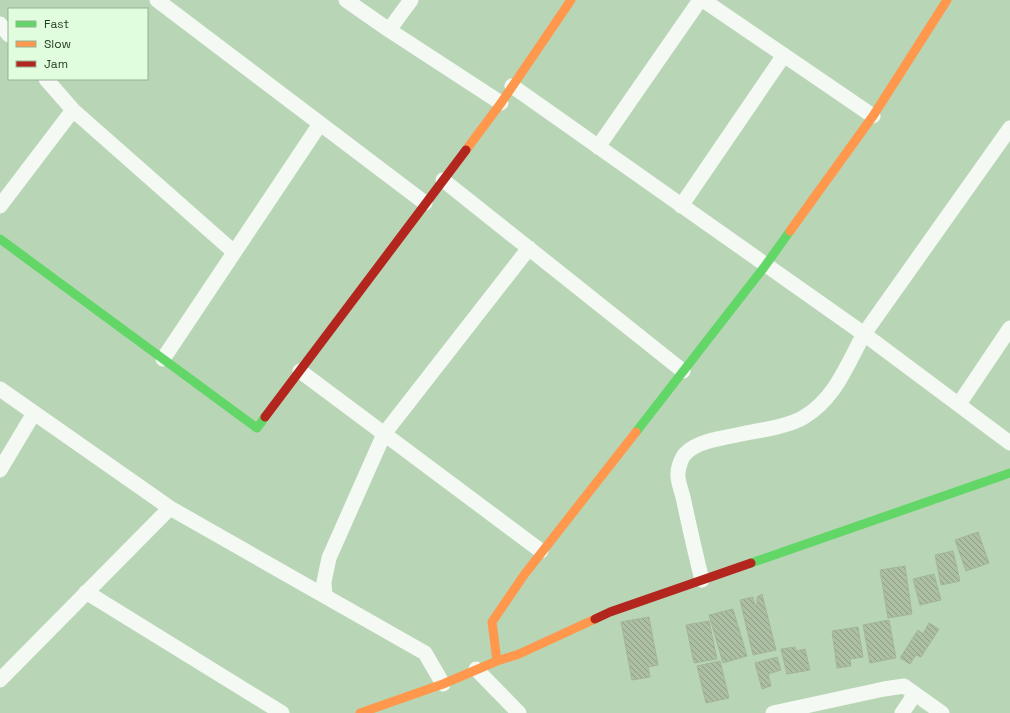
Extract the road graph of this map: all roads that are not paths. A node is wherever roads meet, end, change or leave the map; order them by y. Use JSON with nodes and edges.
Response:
{"nodes":[{"id":1,"x":158,"y":0,"type":"edge"},
{"id":2,"x":346,"y":0,"type":"edge"},
{"id":3,"x":411,"y":0,"type":"edge"},
{"id":4,"x":571,"y":0,"type":"edge"},
{"id":5,"x":700,"y":0,"type":"edge"},
{"id":6,"x":703,"y":0,"type":"edge"},
{"id":7,"x":947,"y":0,"type":"edge"},
{"id":8,"x":0,"y":24,"type":"edge"},
{"id":9,"x":389,"y":30,"type":"junction"},
{"id":10,"x":8,"y":34,"type":"edge"},
{"id":11,"x":784,"y":55,"type":"junction"},
{"id":12,"x":47,"y":80,"type":"edge"},
{"id":13,"x":512,"y":86,"type":"junction"},
{"id":14,"x":501,"y":103,"type":"junction"},
{"id":15,"x":73,"y":110,"type":"junction"},
{"id":16,"x":873,"y":116,"type":"junction"},
{"id":17,"x":320,"y":124,"type":"junction"},
{"id":18,"x":1010,"y":128,"type":"edge"},
{"id":19,"x":598,"y":147,"type":"junction"},
{"id":20,"x":443,"y":180,"type":"junction"},
{"id":21,"x":425,"y":203,"type":"junction"},
{"id":22,"x":0,"y":206,"type":"edge"},
{"id":23,"x":681,"y":206,"type":"junction"},
{"id":24,"x":0,"y":239,"type":"edge"},
{"id":25,"x":529,"y":248,"type":"junction"},
{"id":26,"x":234,"y":252,"type":"junction"},
{"id":27,"x":765,"y":266,"type":"junction"},
{"id":28,"x":1010,"y":328,"type":"edge"},
{"id":29,"x":864,"y":334,"type":"junction"},
{"id":30,"x":163,"y":359,"type":"junction"},
{"id":31,"x":300,"y":371,"type":"junction"},
{"id":32,"x":683,"y":371,"type":"junction"},
{"id":33,"x":0,"y":389,"type":"edge"},
{"id":34,"x":959,"y":404,"type":"junction"},
{"id":35,"x":34,"y":413,"type":"junction"},
{"id":36,"x":384,"y":434,"type":"junction"},
{"id":37,"x":1010,"y":443,"type":"edge"},
{"id":38,"x":0,"y":470,"type":"edge"},
{"id":39,"x":1010,"y":473,"type":"edge"},
{"id":40,"x":170,"y":508,"type":"junction"},
{"id":41,"x":542,"y":551,"type":"junction"},
{"id":42,"x":702,"y":580,"type":"junction"},
{"id":43,"x":86,"y":592,"type":"junction"},
{"id":44,"x":325,"y":596,"type":"junction"},
{"id":45,"x":497,"y":661,"type":"junction"},
{"id":46,"x":476,"y":669,"type":"junction"},
{"id":47,"x":0,"y":680,"type":"edge"},
{"id":48,"x":443,"y":684,"type":"junction"},
{"id":49,"x":915,"y":694,"type":"junction"},
{"id":50,"x":282,"y":713,"type":"edge"},
{"id":51,"x":360,"y":713,"type":"edge"},
{"id":52,"x":519,"y":713,"type":"edge"},
{"id":53,"x":773,"y":713,"type":"edge"},
{"id":54,"x":902,"y":713,"type":"edge"},
{"id":55,"x":942,"y":713,"type":"edge"}],
"edges":[{"from":1,"to":17,"type":"street"},
{"from":2,"to":9,"type":"street"},
{"from":3,"to":9,"type":"street"},
{"from":4,"to":13,"type":"street"},
{"from":5,"to":19,"type":"street"},
{"from":6,"to":11,"type":"street"},
{"from":7,"to":16,"type":"street"},
{"from":8,"to":10,"type":"street"},
{"from":9,"to":14,"type":"street"},
{"from":11,"to":16,"type":"street"},
{"from":11,"to":23,"type":"street"},
{"from":12,"to":15,"type":"street"},
{"from":13,"to":14,"type":"street"},
{"from":13,"to":19,"type":"street"},
{"from":14,"to":20,"type":"street"},
{"from":15,"to":22,"type":"street"},
{"from":15,"to":26,"type":"street"},
{"from":16,"to":27,"type":"street"},
{"from":17,"to":21,"type":"street"},
{"from":17,"to":26,"type":"street"},
{"from":18,"to":29,"type":"street"},
{"from":19,"to":23,"type":"street"},
{"from":20,"to":21,"type":"street"},
{"from":20,"to":25,"type":"street"},
{"from":21,"to":31,"type":"street"},
{"from":23,"to":27,"type":"street"},
{"from":24,"to":30,"type":"street"},
{"from":25,"to":32,"type":"street"},
{"from":25,"to":36,"type":"street"},
{"from":26,"to":30,"type":"street"},
{"from":27,"to":29,"type":"street"},
{"from":27,"to":32,"type":"street"},
{"from":28,"to":34,"type":"street"},
{"from":29,"to":34,"type":"street"},
{"from":29,"to":42,"type":"street"},
{"from":30,"to":31,"type":"street"},
{"from":31,"to":36,"type":"street"},
{"from":32,"to":41,"type":"street"},
{"from":33,"to":35,"type":"street"},
{"from":34,"to":37,"type":"street"},
{"from":35,"to":38,"type":"street"},
{"from":35,"to":40,"type":"street"},
{"from":36,"to":41,"type":"street"},
{"from":36,"to":44,"type":"street"},
{"from":39,"to":42,"type":"street"},
{"from":40,"to":43,"type":"street"},
{"from":40,"to":44,"type":"street"},
{"from":41,"to":45,"type":"street"},
{"from":42,"to":45,"type":"street"},
{"from":43,"to":47,"type":"street"},
{"from":43,"to":50,"type":"street"},
{"from":44,"to":48,"type":"street"},
{"from":45,"to":46,"type":"street"},
{"from":46,"to":48,"type":"street"},
{"from":46,"to":52,"type":"street"},
{"from":48,"to":51,"type":"street"},
{"from":49,"to":53,"type":"street"},
{"from":49,"to":54,"type":"street"},
{"from":49,"to":55,"type":"street"}]}
